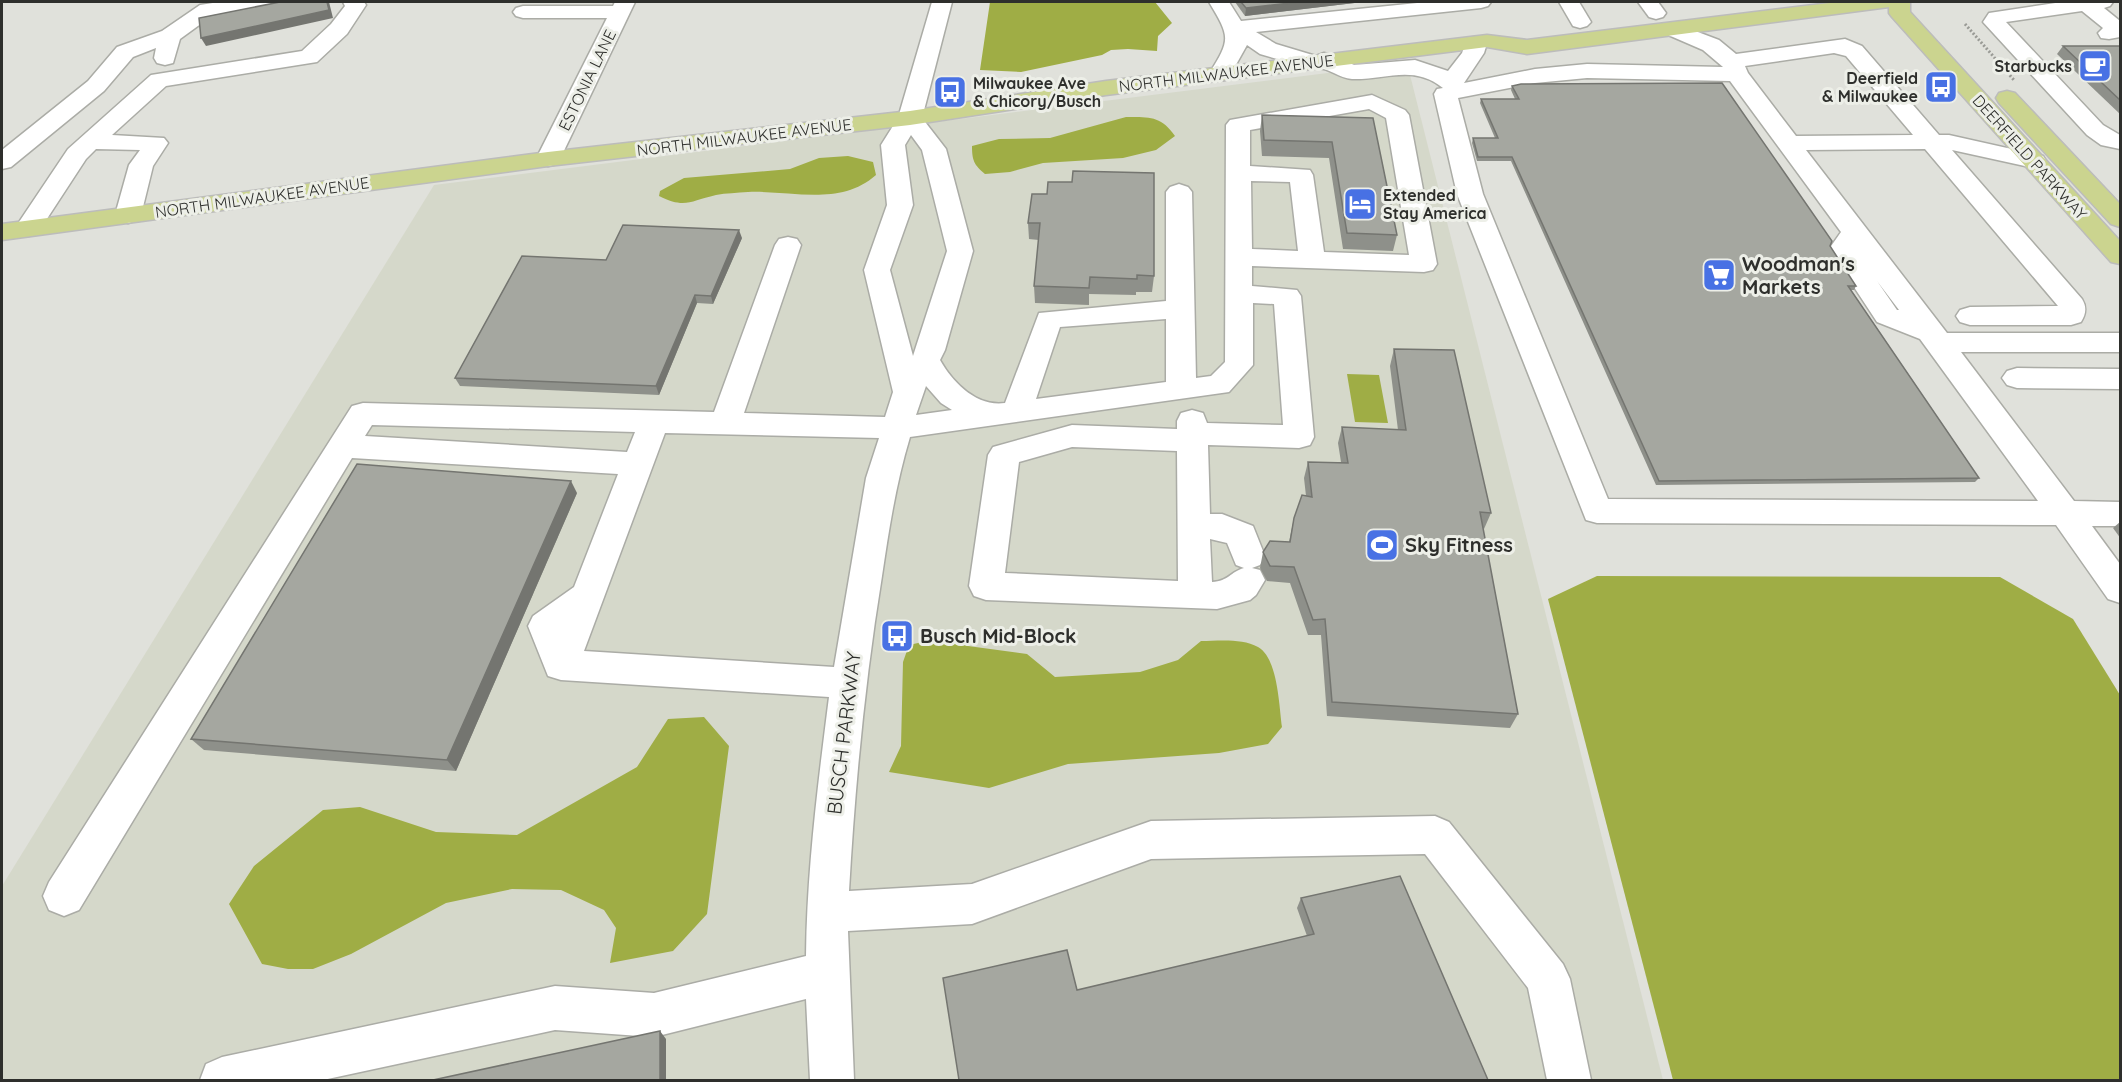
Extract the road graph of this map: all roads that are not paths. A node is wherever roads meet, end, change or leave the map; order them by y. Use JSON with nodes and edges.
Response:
{"nodes":[{"id":1,"x":272,"y":2,"type":"edge"},
{"id":2,"x":353,"y":2,"type":"edge"},
{"id":3,"x":942,"y":2,"type":"edge"},
{"id":4,"x":961,"y":2,"type":"edge"},
{"id":5,"x":1219,"y":2,"type":"edge"},
{"id":6,"x":1480,"y":2,"type":"edge"},
{"id":7,"x":1569,"y":2,"type":"edge"},
{"id":8,"x":1744,"y":2,"type":"edge"},
{"id":9,"x":1884,"y":2,"type":"edge"},
{"id":10,"x":1902,"y":2,"type":"edge"},
{"id":11,"x":2094,"y":3,"type":"edge"},
{"id":12,"x":622,"y":7,"type":"edge"},
{"id":13,"x":1652,"y":7,"type":"edge"},
{"id":14,"x":523,"y":12,"type":"dead end"},
{"id":15,"x":1580,"y":22,"type":"junction"},
{"id":16,"x":1235,"y":28,"type":"junction"},
{"id":17,"x":1674,"y":28,"type":"junction"},
{"id":18,"x":934,"y":32,"type":"junction"},
{"id":19,"x":2115,"y":33,"type":"edge"},
{"id":20,"x":170,"y":36,"type":"junction"},
{"id":21,"x":1482,"y":42,"type":"junction"},
{"id":22,"x":1318,"y":61,"type":"junction"},
{"id":23,"x":1735,"y":67,"type":"junction"},
{"id":24,"x":1978,"y":68,"type":"dead end"},
{"id":25,"x":1220,"y":74,"type":"junction"},
{"id":26,"x":159,"y":80,"type":"junction"},
{"id":27,"x":1995,"y":85,"type":"dead end"},
{"id":28,"x":1455,"y":86,"type":"junction"},
{"id":29,"x":910,"y":118,"type":"junction"},
{"id":30,"x":2003,"y":128,"type":"junction"},
{"id":31,"x":90,"y":142,"type":"junction"},
{"id":32,"x":1940,"y":142,"type":"junction"},
{"id":33,"x":2121,"y":142,"type":"edge"},
{"id":34,"x":1791,"y":143,"type":"junction"},
{"id":35,"x":549,"y":159,"type":"junction"},
{"id":36,"x":2034,"y":161,"type":"junction"},
{"id":37,"x":2,"y":162,"type":"edge"},
{"id":38,"x":1238,"y":172,"type":"junction"},
{"id":39,"x":1179,"y":192,"type":"dead end"},
{"id":40,"x":128,"y":215,"type":"junction"},
{"id":41,"x":2121,"y":219,"type":"edge"},
{"id":42,"x":28,"y":228,"type":"junction"},
{"id":43,"x":2,"y":232,"type":"edge"},
{"id":44,"x":788,"y":245,"type":"dead end"},
{"id":45,"x":2121,"y":256,"type":"edge"},
{"id":46,"x":1239,"y":257,"type":"junction"},
{"id":47,"x":1312,"y":260,"type":"junction"},
{"id":48,"x":1239,"y":294,"type":"junction"},
{"id":49,"x":1180,"y":309,"type":"junction"},
{"id":50,"x":1970,"y":316,"type":"dead end"},
{"id":51,"x":1936,"y":338,"type":"junction"},
{"id":52,"x":2121,"y":342,"type":"edge"},
{"id":53,"x":925,"y":360,"type":"junction"},
{"id":54,"x":2017,"y":378,"type":"dead end"},
{"id":55,"x":2121,"y":379,"type":"edge"},
{"id":56,"x":1186,"y":389,"type":"junction"},
{"id":57,"x":908,"y":392,"type":"junction"},
{"id":58,"x":1004,"y":413,"type":"junction"},
{"id":59,"x":654,"y":422,"type":"junction"},
{"id":60,"x":725,"y":424,"type":"junction"},
{"id":61,"x":897,"y":428,"type":"junction"},
{"id":62,"x":1193,"y":437,"type":"junction"},
{"id":63,"x":343,"y":446,"type":"junction"},
{"id":64,"x":637,"y":464,"type":"junction"},
{"id":65,"x":2065,"y":513,"type":"junction"},
{"id":66,"x":2121,"y":514,"type":"edge"},
{"id":67,"x":1194,"y":525,"type":"junction"},
{"id":68,"x":2121,"y":589,"type":"edge"},
{"id":69,"x":1195,"y":596,"type":"junction"},
{"id":70,"x":850,"y":684,"type":"junction"},
{"id":71,"x":64,"y":896,"type":"dead end"},
{"id":72,"x":827,"y":912,"type":"junction"},
{"id":73,"x":827,"y":972,"type":"junction"},
{"id":74,"x":222,"y":1080,"type":"edge"},
{"id":75,"x":832,"y":1080,"type":"edge"},
{"id":76,"x":1569,"y":1080,"type":"edge"}],
"edges":[{"from":1,"to":20,"type":"street"},
{"from":2,"to":26,"type":"street"},
{"from":3,"to":18,"type":"street"},
{"from":4,"to":18,"type":"street"},
{"from":5,"to":16,"type":"street"},
{"from":6,"to":16,"type":"street"},
{"from":7,"to":15,"type":"street"},
{"from":8,"to":13,"type":"main road","name":"NORTH MILWAUKEE AVENUE"},
{"from":9,"to":17,"type":"main road","name":"NORTH MILWAUKEE AVENUE"},
{"from":10,"to":24,"type":"main road","name":"DEERFIELD PARKWAY"},
{"from":10,"to":30,"type":"main road","name":"DEERFIELD PARKWAY"},
{"from":11,"to":19,"type":"street"},
{"from":11,"to":33,"type":"street"},
{"from":12,"to":14,"type":"street"},
{"from":12,"to":35,"type":"street","name":"ESTONIA LANE"},
{"from":13,"to":15,"type":"main road","name":"NORTH MILWAUKEE AVENUE"},
{"from":15,"to":21,"type":"main road","name":"NORTH MILWAUKEE AVENUE"},
{"from":16,"to":22,"type":"street"},
{"from":16,"to":25,"type":"street"},
{"from":17,"to":21,"type":"main road","name":"NORTH MILWAUKEE AVENUE"},
{"from":17,"to":23,"type":"street"},
{"from":18,"to":29,"type":"street"},
{"from":20,"to":26,"type":"street"},
{"from":20,"to":37,"type":"street"},
{"from":21,"to":22,"type":"main road","name":"NORTH MILWAUKEE AVENUE"},
{"from":21,"to":28,"type":"street"},
{"from":22,"to":25,"type":"main road","name":"NORTH MILWAUKEE AVENUE"},
{"from":22,"to":28,"type":"street"},
{"from":23,"to":28,"type":"street"},
{"from":23,"to":32,"type":"street"},
{"from":23,"to":34,"type":"street"},
{"from":25,"to":29,"type":"main road","name":"NORTH MILWAUKEE AVENUE"},
{"from":26,"to":31,"type":"street"},
{"from":27,"to":41,"type":"main road","name":"DEERFIELD PARKWAY"},
{"from":28,"to":65,"type":"street"},
{"from":29,"to":35,"type":"main road","name":"NORTH MILWAUKEE AVENUE"},
{"from":29,"to":53,"type":"street","name":"BUSCH PARKWAY"},
{"from":29,"to":57,"type":"street"},
{"from":30,"to":32,"type":"street"},
{"from":30,"to":36,"type":"main road","name":"DEERFIELD PARKWAY"},
{"from":31,"to":40,"type":"street"},
{"from":31,"to":42,"type":"street"},
{"from":32,"to":34,"type":"street"},
{"from":32,"to":36,"type":"street"},
{"from":32,"to":50,"type":"street"},
{"from":34,"to":51,"type":"street"},
{"from":35,"to":40,"type":"main road","name":"NORTH MILWAUKEE AVENUE"},
{"from":36,"to":45,"type":"main road","name":"DEERFIELD PARKWAY"},
{"from":38,"to":46,"type":"street"},
{"from":38,"to":47,"type":"street"},
{"from":38,"to":47,"type":"street"},
{"from":39,"to":49,"type":"street"},
{"from":40,"to":42,"type":"main road","name":"NORTH MILWAUKEE AVENUE"},
{"from":42,"to":43,"type":"main road","name":"NORTH MILWAUKEE AVENUE"},
{"from":44,"to":60,"type":"street"},
{"from":46,"to":47,"type":"street"},
{"from":46,"to":48,"type":"street"},
{"from":48,"to":56,"type":"street"},
{"from":48,"to":62,"type":"street"},
{"from":49,"to":56,"type":"street"},
{"from":49,"to":58,"type":"street"},
{"from":51,"to":52,"type":"street"},
{"from":51,"to":65,"type":"street"},
{"from":53,"to":57,"type":"street","name":"BUSCH PARKWAY"},
{"from":53,"to":58,"type":"street"},
{"from":54,"to":55,"type":"street"},
{"from":56,"to":58,"type":"street"},
{"from":56,"to":62,"type":"street"},
{"from":57,"to":61,"type":"street","name":"BUSCH PARKWAY"},
{"from":58,"to":61,"type":"street"},
{"from":59,"to":60,"type":"street"},
{"from":59,"to":63,"type":"street"},
{"from":59,"to":64,"type":"street"},
{"from":60,"to":61,"type":"street"},
{"from":61,"to":70,"type":"street","name":"BUSCH PARKWAY"},
{"from":62,"to":67,"type":"street"},
{"from":62,"to":69,"type":"street"},
{"from":63,"to":64,"type":"street"},
{"from":63,"to":71,"type":"street"},
{"from":64,"to":70,"type":"street"},
{"from":65,"to":66,"type":"street"},
{"from":65,"to":68,"type":"street"},
{"from":67,"to":69,"type":"street"},
{"from":67,"to":69,"type":"street"},
{"from":70,"to":72,"type":"street","name":"BUSCH PARKWAY"},
{"from":72,"to":73,"type":"street","name":"BUSCH PARKWAY"},
{"from":72,"to":76,"type":"street"},
{"from":73,"to":74,"type":"street"},
{"from":73,"to":75,"type":"street","name":"BUSCH PARKWAY"}]}
